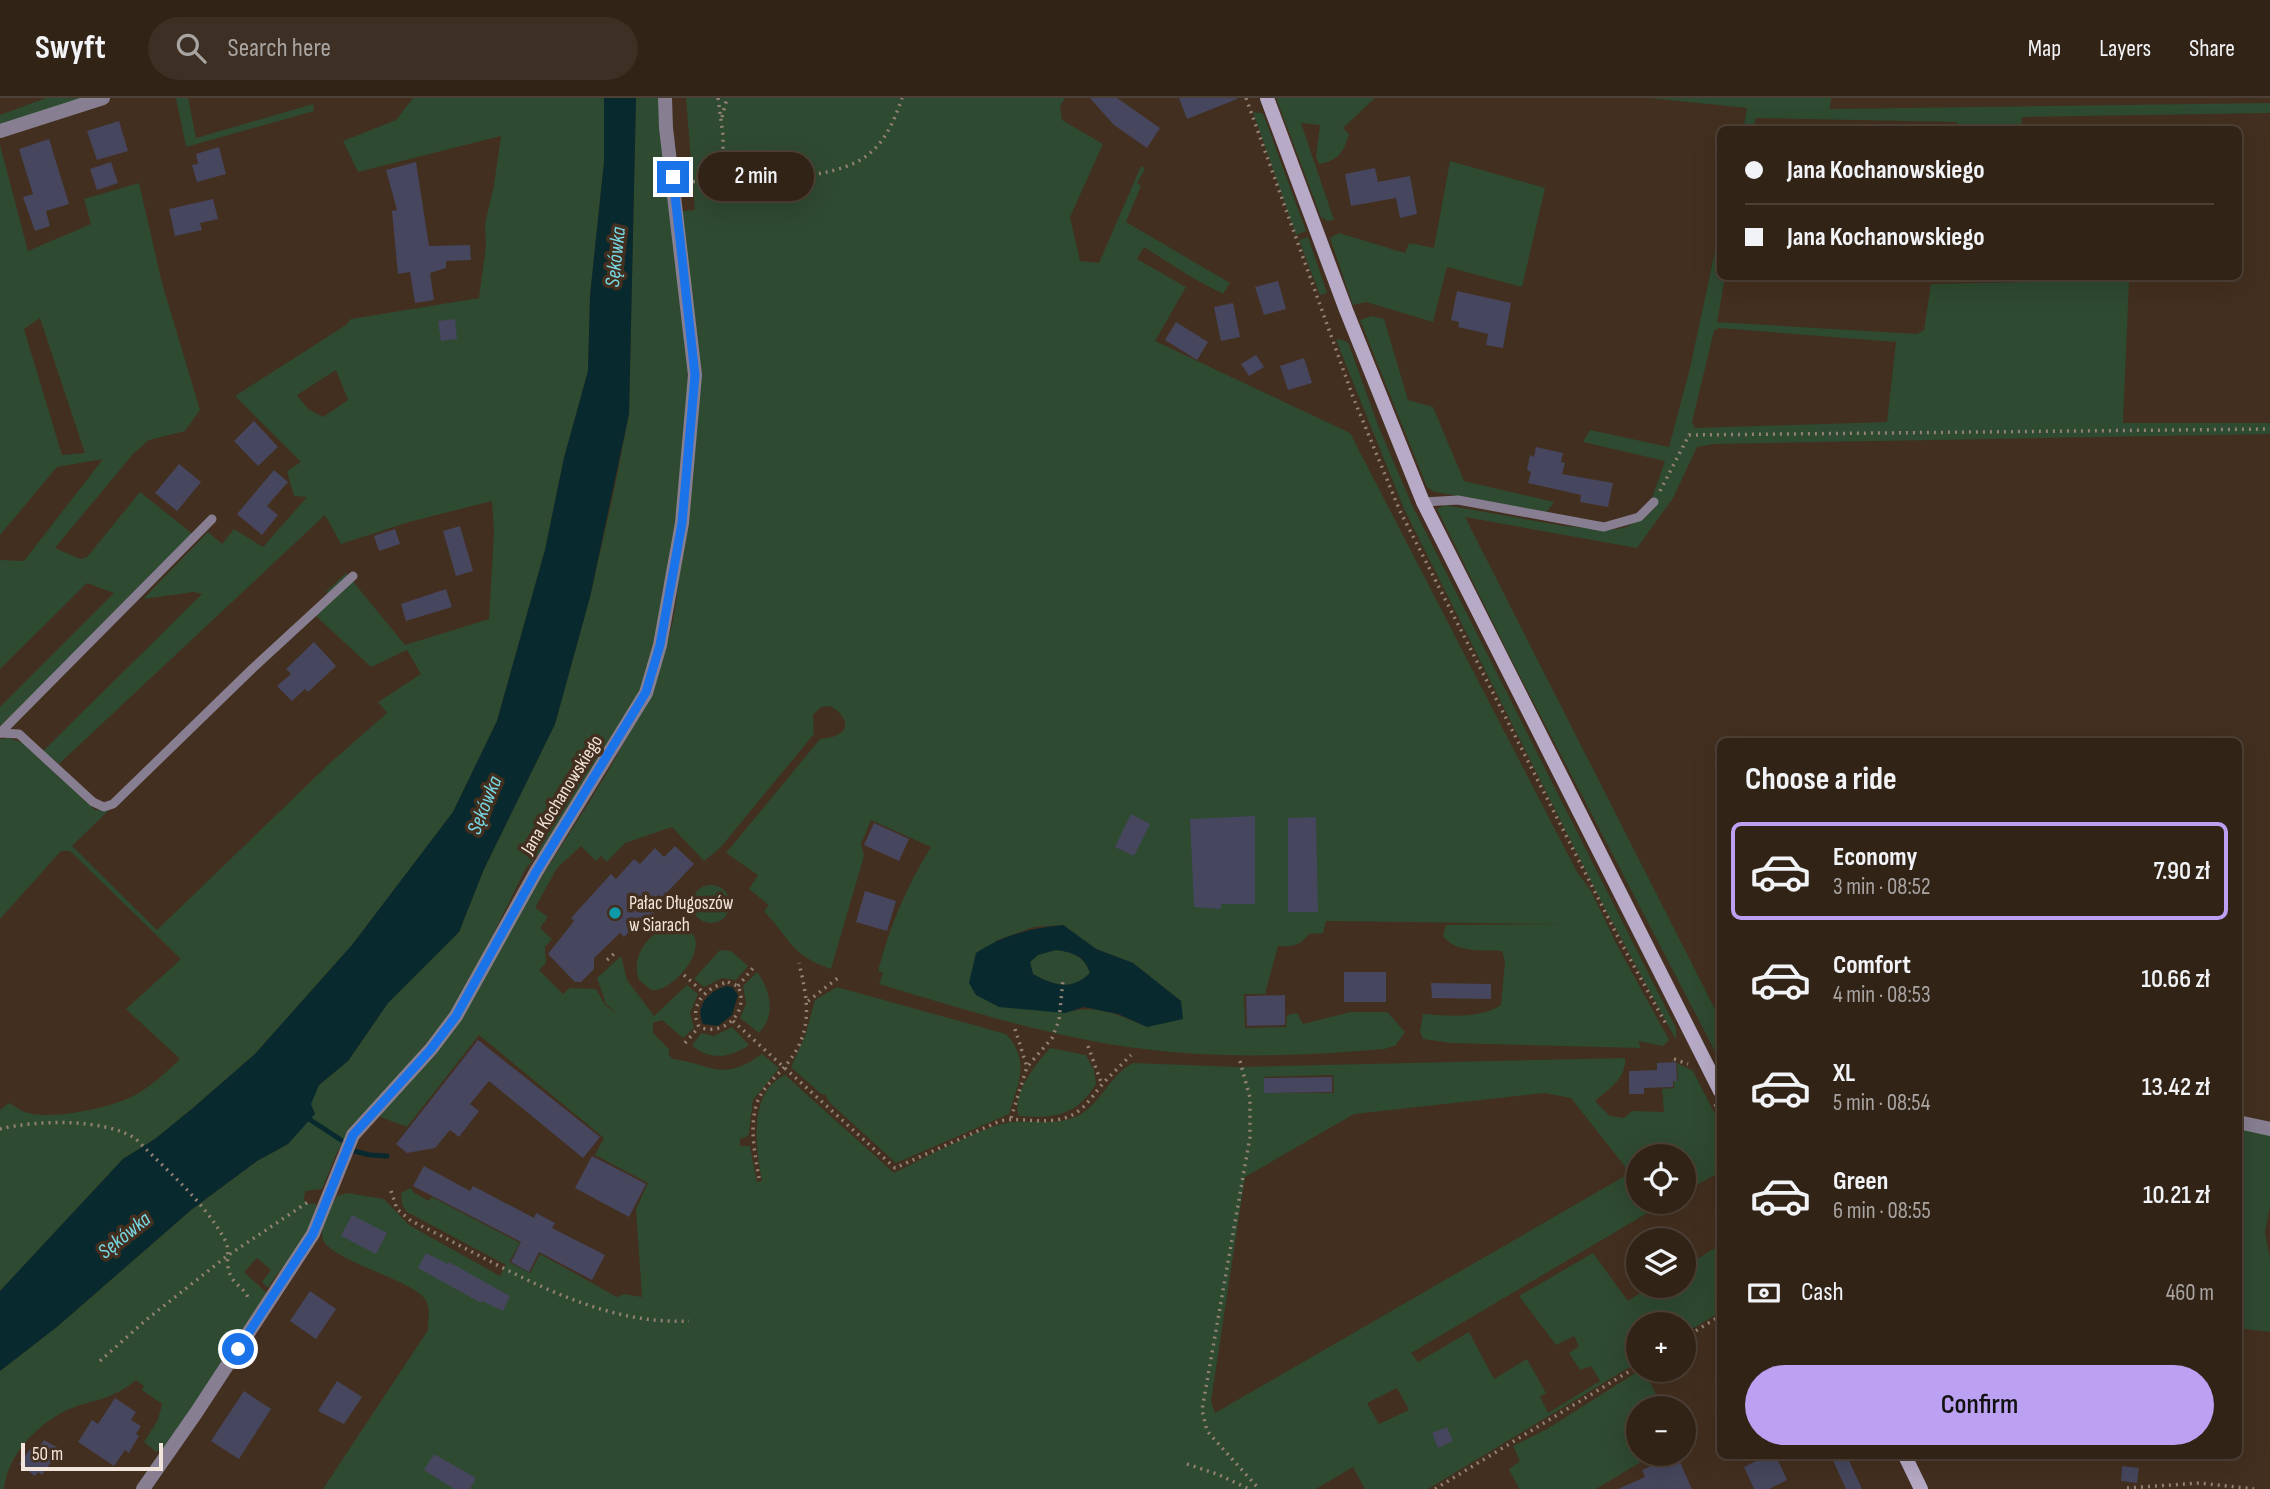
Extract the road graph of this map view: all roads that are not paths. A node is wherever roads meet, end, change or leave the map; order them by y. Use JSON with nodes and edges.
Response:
{"nodes":[{"id":1,"x":103,"y":98,"type":"edge"},
{"id":2,"x":666,"y":98,"type":"edge"},
{"id":3,"x":1267,"y":98,"type":"edge"},
{"id":4,"x":0,"y":131,"type":"edge"},
{"id":5,"x":1423,"y":502,"type":"junction"},
{"id":6,"x":1654,"y":502,"type":"road end"},
{"id":7,"x":212,"y":519,"type":"dead end"},
{"id":8,"x":354,"y":576,"type":"dead end"},
{"id":9,"x":1716,"y":1076,"type":"edge"},
{"id":10,"x":2242,"y":1123,"type":"edge"},
{"id":11,"x":2270,"y":1129,"type":"edge"},
{"id":12,"x":1907,"y":1459,"type":"edge"},
{"id":13,"x":143,"y":1489,"type":"edge"},
{"id":14,"x":1922,"y":1489,"type":"edge"}],
"edges":[{"from":1,"to":4,"type":"street"},
{"from":2,"to":13,"type":"street","name":"Jana Kochanowskiego"},
{"from":3,"to":5,"type":"main road"},
{"from":5,"to":6,"type":"lane"},
{"from":5,"to":9,"type":"main road"},
{"from":7,"to":8,"type":"lane"},
{"from":10,"to":11,"type":"street"},
{"from":12,"to":14,"type":"main road"}]}
